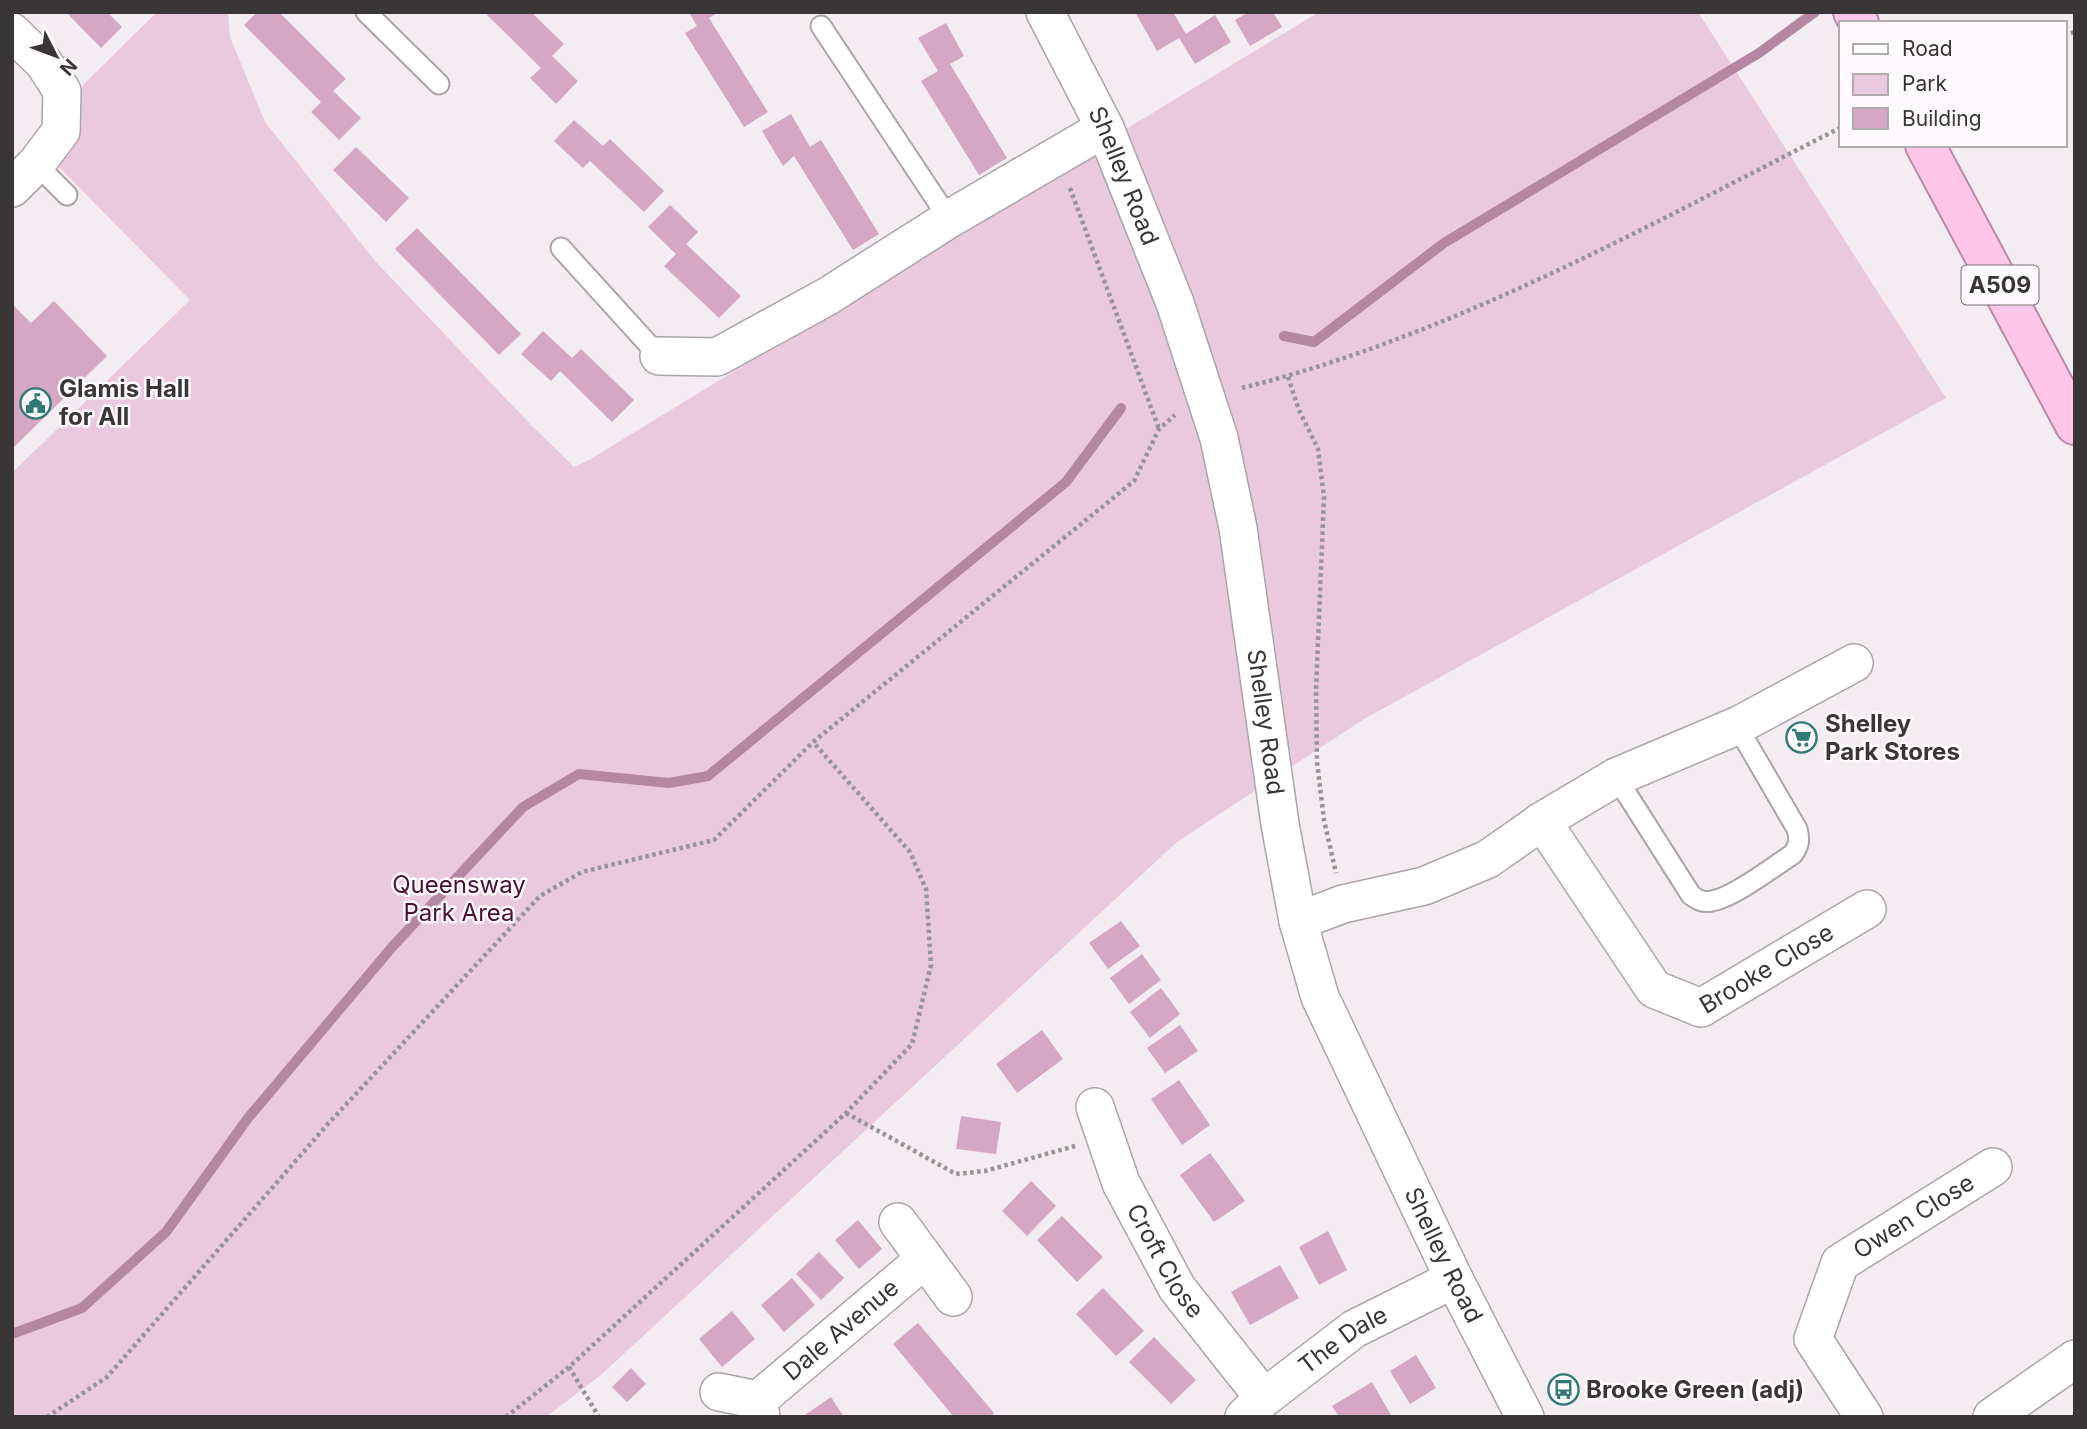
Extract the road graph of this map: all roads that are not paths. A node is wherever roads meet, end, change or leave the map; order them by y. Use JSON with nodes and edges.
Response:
{"nodes":[{"id":1,"x":366,"y":12,"type":"edge"},
{"id":2,"x":1045,"y":12,"type":"edge"},
{"id":3,"x":821,"y":26,"type":"dead end"},
{"id":4,"x":12,"y":32,"type":"edge"},
{"id":5,"x":439,"y":84,"type":"dead end"},
{"id":6,"x":1105,"y":128,"type":"junction"},
{"id":7,"x":1926,"y":147,"type":"edge"},
{"id":8,"x":24,"y":176,"type":"edge"},
{"id":9,"x":66,"y":195,"type":"dead end"},
{"id":10,"x":948,"y":219,"type":"junction"},
{"id":11,"x":561,"y":248,"type":"dead end"},
{"id":12,"x":659,"y":356,"type":"joint"},
{"id":13,"x":2075,"y":425,"type":"edge"},
{"id":14,"x":1854,"y":663,"type":"dead end"},
{"id":15,"x":1739,"y":725,"type":"junction"},
{"id":16,"x":1616,"y":776,"type":"junction"},
{"id":17,"x":1542,"y":821,"type":"junction"},
{"id":18,"x":1867,"y":909,"type":"dead end"},
{"id":19,"x":1298,"y":921,"type":"junction"},
{"id":20,"x":1100,"y":1123,"type":"road end"},
{"id":21,"x":1993,"y":1167,"type":"dead end"},
{"id":22,"x":898,"y":1222,"type":"dead end"},
{"id":23,"x":925,"y":1259,"type":"junction"},
{"id":24,"x":1454,"y":1279,"type":"junction"},
{"id":25,"x":953,"y":1297,"type":"dead end"},
{"id":26,"x":2075,"y":1359,"type":"edge"},
{"id":27,"x":719,"y":1392,"type":"dead end"},
{"id":28,"x":1254,"y":1407,"type":"edge"},
{"id":29,"x":760,"y":1408,"type":"edge"},
{"id":30,"x":1525,"y":1417,"type":"edge"},
{"id":31,"x":1864,"y":1417,"type":"edge"},
{"id":32,"x":1992,"y":1417,"type":"edge"}],
"edges":[{"from":1,"to":5,"type":"lane"},
{"from":2,"to":6,"type":"street","name":"Shelley Road"},
{"from":3,"to":10,"type":"lane"},
{"from":4,"to":8,"type":"street"},
{"from":6,"to":10,"type":"street"},
{"from":6,"to":19,"type":"street","name":"Shelley Road"},
{"from":7,"to":13,"type":"highway","number":"A509"},
{"from":8,"to":9,"type":"lane"},
{"from":10,"to":12,"type":"street"},
{"from":11,"to":12,"type":"lane"},
{"from":14,"to":15,"type":"street"},
{"from":15,"to":16,"type":"street"},
{"from":15,"to":16,"type":"lane"},
{"from":16,"to":17,"type":"street"},
{"from":17,"to":18,"type":"street","name":"Brooke Close"},
{"from":17,"to":19,"type":"street"},
{"from":19,"to":24,"type":"street","name":"Shelley Road"},
{"from":20,"to":28,"type":"street","name":"Croft Close"},
{"from":21,"to":31,"type":"street","name":"Owen Close"},
{"from":22,"to":23,"type":"street"},
{"from":23,"to":25,"type":"street"},
{"from":23,"to":29,"type":"street","name":"Dale Avenue"},
{"from":24,"to":28,"type":"street","name":"The Dale"},
{"from":24,"to":30,"type":"street","name":"Shelley Road"},
{"from":26,"to":32,"type":"street"},
{"from":27,"to":29,"type":"street","name":"Dale Avenue"}]}
